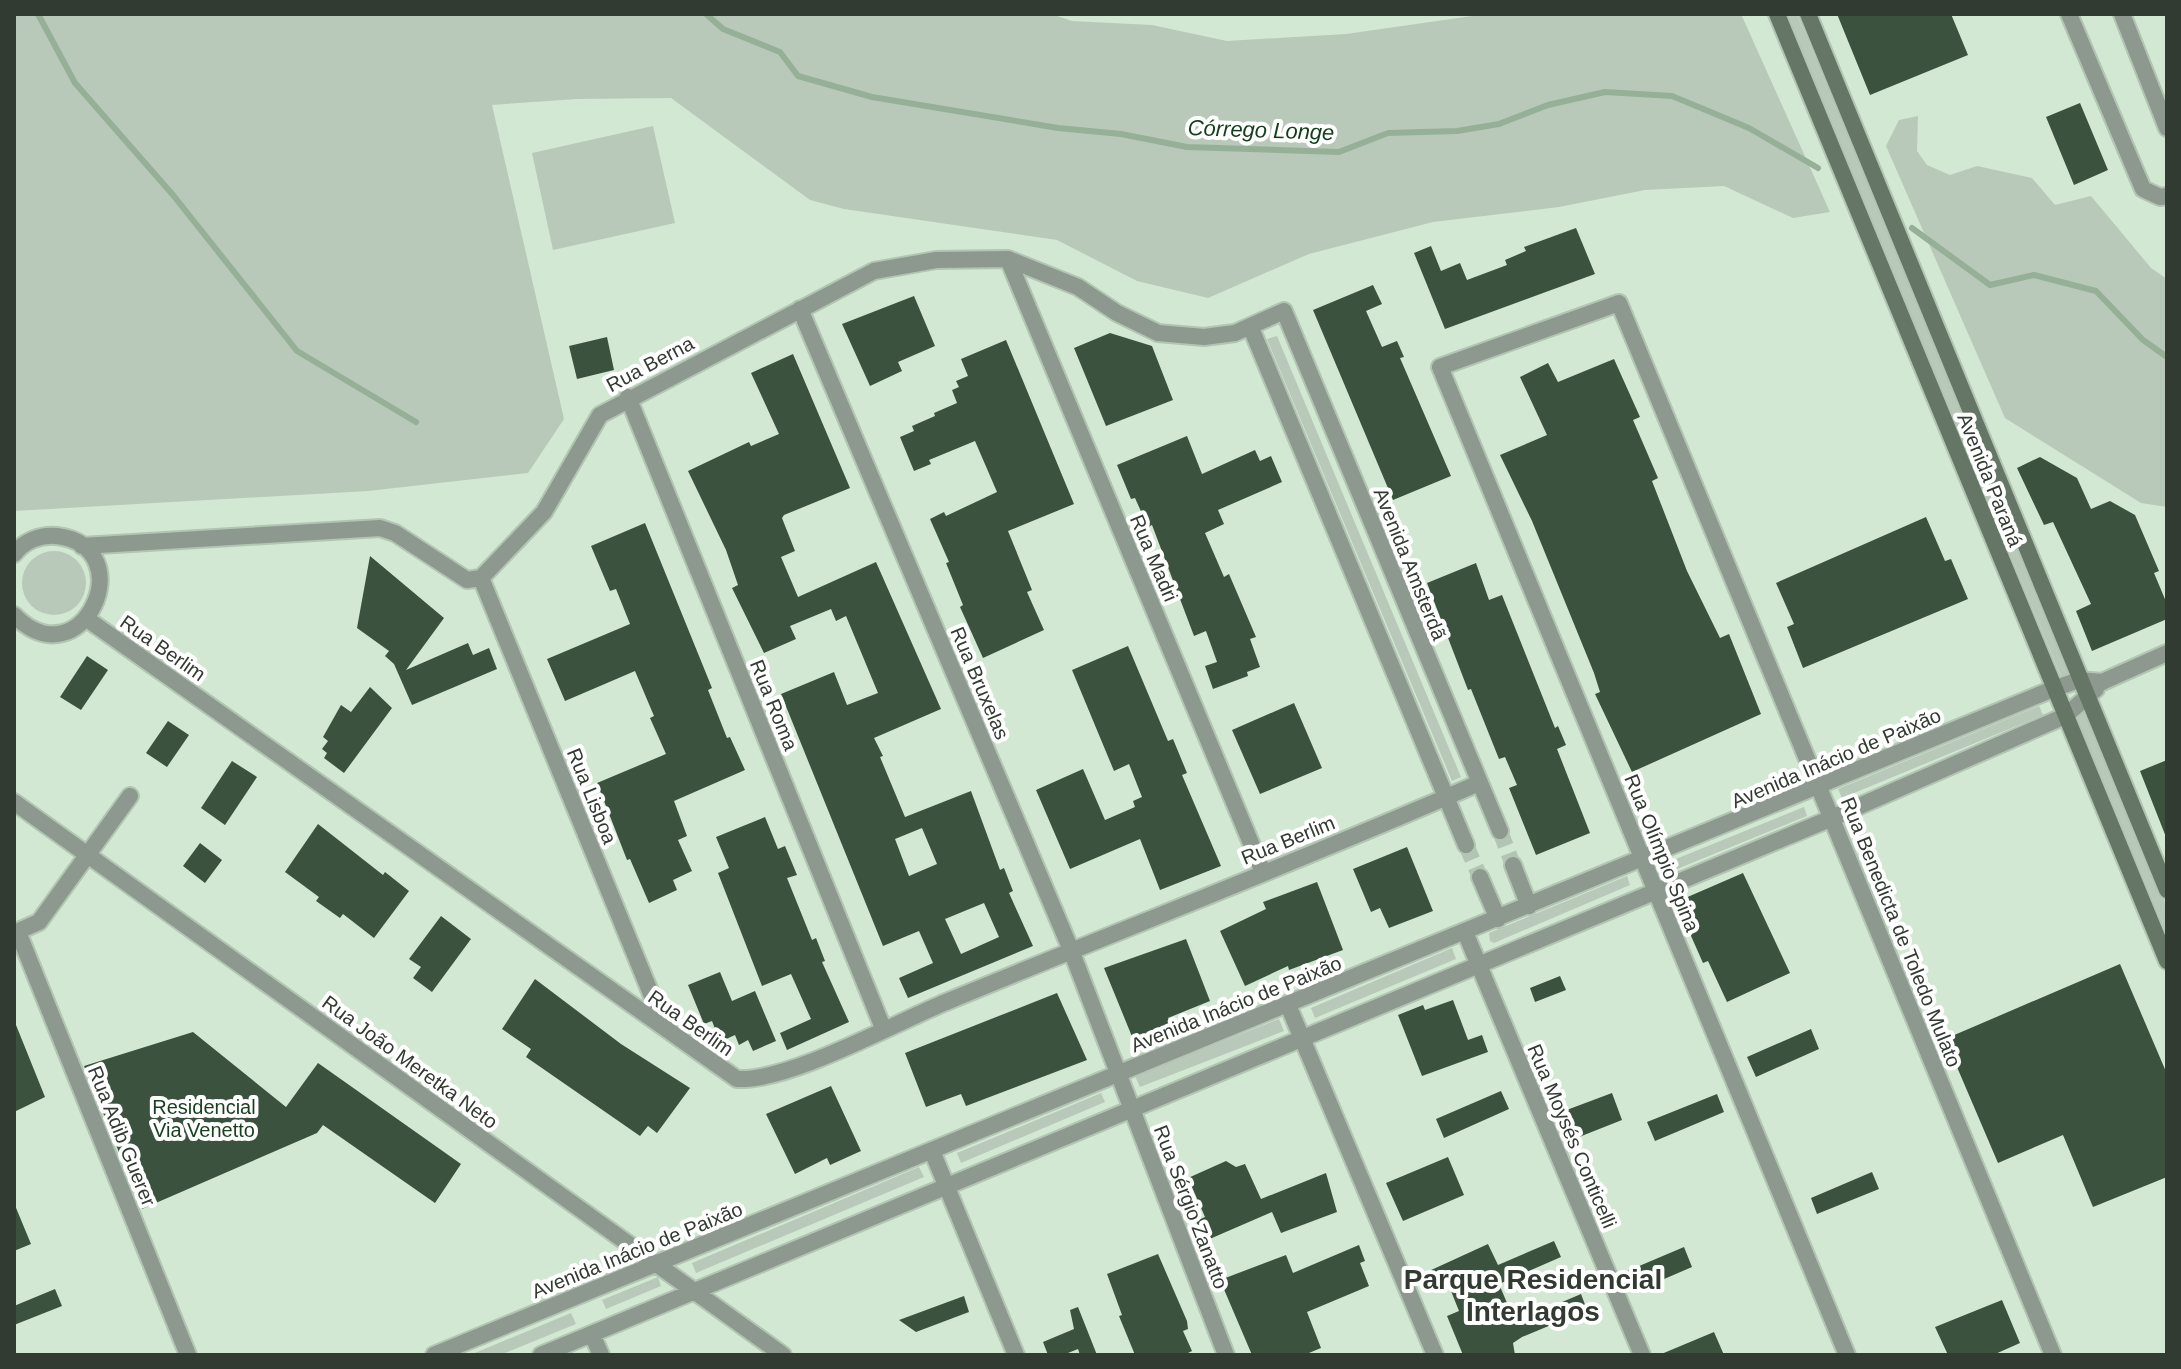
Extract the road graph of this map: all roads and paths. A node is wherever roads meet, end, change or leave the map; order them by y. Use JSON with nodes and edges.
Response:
{"nodes":[{"id":1,"x":1777,"y":14,"type":"edge"},
{"id":2,"x":1808,"y":14,"type":"edge"},
{"id":3,"x":2069,"y":14,"type":"edge"},
{"id":4,"x":2122,"y":14,"type":"edge"},
{"id":5,"x":2167,"y":128,"type":"edge"},
{"id":6,"x":2167,"y":196,"type":"edge"},
{"id":7,"x":1008,"y":259,"type":"junction"},
{"id":8,"x":800,"y":309,"type":"junction"},
{"id":9,"x":1284,"y":311,"type":"joint"},
{"id":10,"x":1251,"y":328,"type":"junction"},
{"id":11,"x":1440,"y":367,"type":"joint"},
{"id":12,"x":628,"y":397,"type":"junction"},
{"id":13,"x":82,"y":546,"type":"junction"},
{"id":14,"x":14,"y":554,"type":"edge"},
{"id":15,"x":481,"y":578,"type":"junction"},
{"id":16,"x":14,"y":615,"type":"edge"},
{"id":17,"x":87,"y":619,"type":"junction"},
{"id":18,"x":2167,"y":653,"type":"edge"},
{"id":19,"x":2079,"y":680,"type":"junction"},
{"id":20,"x":2102,"y":682,"type":"junction"},
{"id":21,"x":2053,"y":689,"type":"junction"},
{"id":22,"x":2087,"y":700,"type":"junction"},
{"id":23,"x":2065,"y":716,"type":"junction"},
{"id":24,"x":1479,"y":783,"type":"junction"},
{"id":25,"x":1820,"y":787,"type":"junction"},
{"id":26,"x":130,"y":796,"type":"dead end"},
{"id":27,"x":1447,"y":797,"type":"junction"},
{"id":28,"x":14,"y":802,"type":"edge"},
{"id":29,"x":1832,"y":818,"type":"junction"},
{"id":30,"x":1500,"y":831,"type":"tunnel mouth"},
{"id":31,"x":1466,"y":845,"type":"tunnel mouth"},
{"id":32,"x":89,"y":857,"type":"junction"},
{"id":33,"x":1643,"y":859,"type":"junction"},
{"id":34,"x":1513,"y":865,"type":"tunnel mouth"},
{"id":35,"x":1263,"y":872,"type":"junction"},
{"id":36,"x":1480,"y":877,"type":"tunnel mouth"},
{"id":37,"x":2167,"y":890,"type":"edge"},
{"id":38,"x":1656,"y":891,"type":"junction"},
{"id":39,"x":1529,"y":906,"type":"junction"},
{"id":40,"x":1498,"y":919,"type":"junction"},
{"id":41,"x":16,"y":932,"type":"edge"},
{"id":42,"x":1465,"y":932,"type":"junction"},
{"id":43,"x":1071,"y":950,"type":"junction"},
{"id":44,"x":2167,"y":961,"type":"edge"},
{"id":45,"x":1479,"y":965,"type":"junction"},
{"id":46,"x":1288,"y":1005,"type":"junction"},
{"id":47,"x":883,"y":1028,"type":"junction"},
{"id":48,"x":665,"y":1029,"type":"junction"},
{"id":49,"x":1302,"y":1038,"type":"junction"},
{"id":50,"x":1119,"y":1074,"type":"junction"},
{"id":51,"x":1132,"y":1110,"type":"junction"},
{"id":52,"x":932,"y":1151,"type":"junction"},
{"id":53,"x":946,"y":1186,"type":"junction"},
{"id":54,"x":655,"y":1264,"type":"junction"},
{"id":55,"x":692,"y":1290,"type":"junction"},
{"id":56,"x":592,"y":1334,"type":"junction"},
{"id":57,"x":188,"y":1355,"type":"edge"},
{"id":58,"x":434,"y":1355,"type":"edge"},
{"id":59,"x":541,"y":1355,"type":"edge"},
{"id":60,"x":601,"y":1355,"type":"edge"},
{"id":61,"x":783,"y":1355,"type":"edge"},
{"id":62,"x":1016,"y":1355,"type":"edge"},
{"id":63,"x":1226,"y":1355,"type":"edge"},
{"id":64,"x":1435,"y":1355,"type":"edge"},
{"id":65,"x":1642,"y":1355,"type":"edge"},
{"id":66,"x":1847,"y":1355,"type":"edge"},
{"id":67,"x":2053,"y":1355,"type":"edge"}],
"edges":[{"from":1,"to":21,"type":"main road","name":"Avenida Paraná"},
{"from":2,"to":19,"type":"main road","name":"Avenida Paraná"},
{"from":3,"to":6,"type":"street"},
{"from":4,"to":5,"type":"street"},
{"from":7,"to":8,"type":"street","name":"Rua Berna"},
{"from":7,"to":10,"type":"street","name":"Rua Berna"},
{"from":7,"to":35,"type":"street","name":"Rua Madri"},
{"from":8,"to":12,"type":"street","name":"Rua Berna"},
{"from":8,"to":43,"type":"street","name":"Rua Bruxelas"},
{"from":9,"to":10,"type":"street","name":"Rua Berna"},
{"from":9,"to":24,"type":"street","name":"Avenida Amsterdã"},
{"from":10,"to":27,"type":"street"},
{"from":11,"to":25,"type":"street","name":"Rua Benedicta de Toledo Mulato"},
{"from":11,"to":33,"type":"street","name":"Rua Olímpio Spina"},
{"from":12,"to":15,"type":"street","name":"Rua Berna"},
{"from":12,"to":47,"type":"street","name":"Rua Roma"},
{"from":13,"to":14,"type":"street"},
{"from":13,"to":15,"type":"street"},
{"from":13,"to":17,"type":"street"},
{"from":15,"to":48,"type":"street","name":"Rua Lisboa"},
{"from":16,"to":17,"type":"street"},
{"from":17,"to":48,"type":"street","name":"Rua Berlim"},
{"from":18,"to":20,"type":"street"},
{"from":19,"to":20,"type":"street"},
{"from":19,"to":21,"type":"street","name":"Avenida Inácio de Paixão"},
{"from":19,"to":22,"type":"main road","name":"Avenida Paraná"},
{"from":20,"to":22,"type":"street"},
{"from":21,"to":23,"type":"main road","name":"Avenida Paraná"},
{"from":21,"to":25,"type":"street","name":"Avenida Inácio de Paixão"},
{"from":22,"to":23,"type":"street"},
{"from":22,"to":37,"type":"main road","name":"Avenida Paraná"},
{"from":23,"to":29,"type":"street"},
{"from":23,"to":44,"type":"main road","name":"Avenida Paraná"},
{"from":24,"to":27,"type":"street","name":"Rua Berlim"},
{"from":24,"to":30,"type":"street","name":"Avenida Amsterdã"},
{"from":25,"to":29,"type":"street","name":"Rua Benedicta de Toledo Mulato"},
{"from":25,"to":33,"type":"street","name":"Avenida Inácio de Paixão"},
{"from":26,"to":32,"type":"street"},
{"from":27,"to":31,"type":"street"},
{"from":27,"to":35,"type":"street","name":"Rua Berlim"},
{"from":28,"to":32,"type":"street","name":"Rua João Meretka Neto"},
{"from":29,"to":38,"type":"street"},
{"from":29,"to":67,"type":"street","name":"Rua Benedicta de Toledo Mulato"},
{"from":32,"to":41,"type":"street"},
{"from":32,"to":54,"type":"street","name":"Rua João Meretka Neto"},
{"from":33,"to":38,"type":"street","name":"Rua Olímpio Spina"},
{"from":33,"to":39,"type":"street","name":"Avenida Inácio de Paixão"},
{"from":34,"to":39,"type":"street"},
{"from":35,"to":43,"type":"street","name":"Rua Berlim"},
{"from":36,"to":40,"type":"street"},
{"from":38,"to":45,"type":"street"},
{"from":38,"to":66,"type":"street","name":"Rua Olímpio Spina"},
{"from":39,"to":40,"type":"street","name":"Avenida Inácio de Paixão"},
{"from":40,"to":42,"type":"street","name":"Avenida Inácio de Paixão"},
{"from":41,"to":57,"type":"street","name":"Rua Adib Guerer"},
{"from":42,"to":45,"type":"street","name":"Rua Moysés Conticelli"},
{"from":42,"to":46,"type":"street","name":"Avenida Inácio de Paixão"},
{"from":43,"to":47,"type":"street","name":"Rua Berlim"},
{"from":43,"to":50,"type":"street","name":"Rua Bruxelas"},
{"from":45,"to":49,"type":"street"},
{"from":45,"to":65,"type":"street","name":"Rua Moysés Conticelli"},
{"from":46,"to":49,"type":"street"},
{"from":46,"to":50,"type":"street","name":"Avenida Inácio de Paixão"},
{"from":47,"to":48,"type":"street","name":"Rua Berlim"},
{"from":49,"to":51,"type":"street"},
{"from":49,"to":64,"type":"street"},
{"from":50,"to":51,"type":"street","name":"Rua Sérgio Zanatto"},
{"from":50,"to":52,"type":"street","name":"Avenida Inácio de Paixão"},
{"from":51,"to":53,"type":"street"},
{"from":51,"to":63,"type":"street","name":"Rua Sérgio Zanatto"},
{"from":52,"to":53,"type":"street"},
{"from":52,"to":54,"type":"street","name":"Avenida Inácio de Paixão"},
{"from":53,"to":55,"type":"street"},
{"from":53,"to":62,"type":"street"},
{"from":54,"to":55,"type":"street","name":"Rua João Meretka Neto"},
{"from":54,"to":58,"type":"street","name":"Avenida Inácio de Paixão"},
{"from":55,"to":56,"type":"street"},
{"from":55,"to":61,"type":"street","name":"Rua João Meretka Neto"},
{"from":56,"to":59,"type":"street"},
{"from":56,"to":60,"type":"street"}]}
